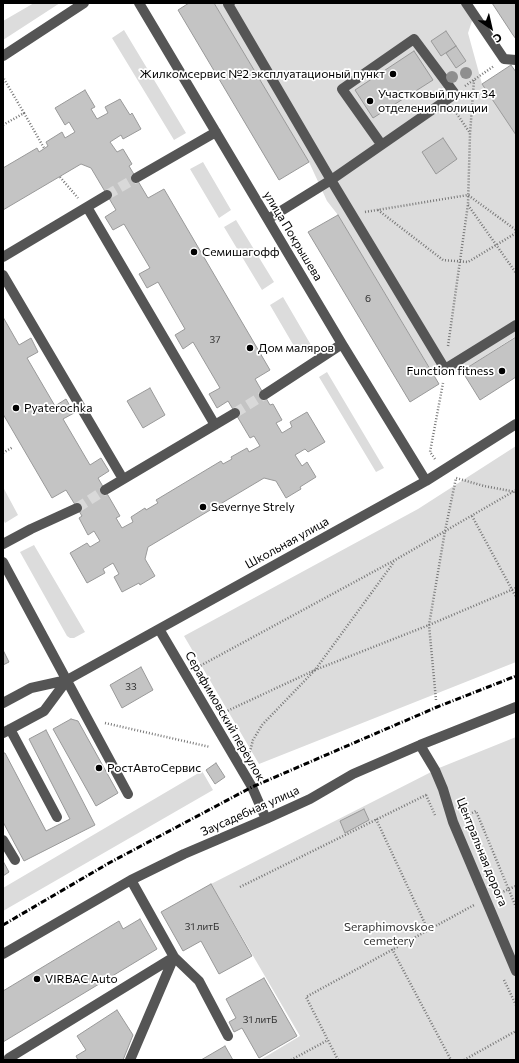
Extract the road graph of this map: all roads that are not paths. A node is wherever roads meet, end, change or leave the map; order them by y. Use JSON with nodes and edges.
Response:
{"nodes":[{"id":1,"x":84,"y":3,"type":"edge"},
{"id":2,"x":139,"y":3,"type":"edge"},
{"id":3,"x":230,"y":3,"type":"edge"},
{"id":4,"x":466,"y":3,"type":"edge"},
{"id":5,"x":3,"y":56,"type":"edge"},
{"id":6,"x":516,"y":60,"type":"edge"},
{"id":7,"x":216,"y":132,"type":"junction"},
{"id":8,"x":381,"y":144,"type":"junction"},
{"id":9,"x":136,"y":178,"type":"tunnel mouth"},
{"id":10,"x":330,"y":180,"type":"junction"},
{"id":11,"x":107,"y":195,"type":"tunnel mouth"},
{"id":12,"x":87,"y":208,"type":"junction"},
{"id":13,"x":268,"y":219,"type":"junction"},
{"id":14,"x":3,"y":257,"type":"edge"},
{"id":15,"x":3,"y":275,"type":"edge"},
{"id":16,"x":516,"y":325,"type":"edge"},
{"id":17,"x":342,"y":344,"type":"junction"},
{"id":18,"x":264,"y":395,"type":"tunnel mouth"},
{"id":19,"x":235,"y":413,"type":"tunnel mouth"},
{"id":20,"x":516,"y":424,"type":"edge"},
{"id":21,"x":215,"y":425,"type":"junction"},
{"id":22,"x":123,"y":479,"type":"junction"},
{"id":23,"x":426,"y":481,"type":"junction"},
{"id":24,"x":105,"y":490,"type":"tunnel mouth"},
{"id":25,"x":77,"y":508,"type":"tunnel mouth"},
{"id":26,"x":3,"y":544,"type":"edge"},
{"id":27,"x":3,"y":562,"type":"edge"},
{"id":28,"x":159,"y":629,"type":"junction"},
{"id":29,"x":67,"y":680,"type":"junction"},
{"id":30,"x":3,"y":703,"type":"edge"},
{"id":31,"x":516,"y":706,"type":"edge"},
{"id":32,"x":7,"y":731,"type":"edge"},
{"id":33,"x":420,"y":745,"type":"junction"},
{"id":34,"x":128,"y":794,"type":"dead end"},
{"id":35,"x":57,"y":817,"type":"dead end"},
{"id":36,"x":266,"y":819,"type":"junction"},
{"id":37,"x":3,"y":840,"type":"edge"},
{"id":38,"x":14,"y":860,"type":"dead end"},
{"id":39,"x":131,"y":880,"type":"junction"},
{"id":40,"x":3,"y":954,"type":"edge"},
{"id":41,"x":174,"y":957,"type":"junction"},
{"id":42,"x":516,"y":971,"type":"edge"},
{"id":43,"x":228,"y":1036,"type":"dead end"},
{"id":44,"x":10,"y":1060,"type":"edge"},
{"id":45,"x":130,"y":1060,"type":"edge"}],
"edges":[{"from":1,"to":5,"type":"street"},
{"from":2,"to":7,"type":"street","name":"улица Покрышева"},
{"from":3,"to":10,"type":"street"},
{"from":4,"to":6,"type":"street"},
{"from":7,"to":9,"type":"street"},
{"from":7,"to":13,"type":"street","name":"улица Покрышева"},
{"from":8,"to":8,"type":"street"},
{"from":8,"to":10,"type":"street"},
{"from":10,"to":13,"type":"street"},
{"from":10,"to":16,"type":"street"},
{"from":11,"to":12,"type":"street"},
{"from":12,"to":14,"type":"street"},
{"from":12,"to":21,"type":"street"},
{"from":13,"to":17,"type":"street","name":"улица Покрышева"},
{"from":15,"to":22,"type":"street"},
{"from":17,"to":18,"type":"street"},
{"from":17,"to":23,"type":"street","name":"улица Покрышева"},
{"from":19,"to":21,"type":"street"},
{"from":20,"to":23,"type":"street","name":"Школьная улица"},
{"from":21,"to":22,"type":"street"},
{"from":22,"to":24,"type":"street"},
{"from":23,"to":28,"type":"street","name":"Школьная улица"},
{"from":25,"to":26,"type":"street"},
{"from":27,"to":29,"type":"street"},
{"from":28,"to":29,"type":"street","name":"Школьная улица"},
{"from":28,"to":36,"type":"street","name":"Серафимовский переулок"},
{"from":29,"to":30,"type":"street","name":"Школьная улица"},
{"from":29,"to":32,"type":"street","name":"Школьная улица"},
{"from":29,"to":34,"type":"street"},
{"from":31,"to":33,"type":"street","name":"Заусадебная улица"},
{"from":32,"to":35,"type":"street"},
{"from":33,"to":36,"type":"street","name":"Заусадебная улица"},
{"from":33,"to":42,"type":"street","name":"Центральная дорога"},
{"from":36,"to":39,"type":"street","name":"Заусадебная улица"},
{"from":37,"to":38,"type":"street"},
{"from":39,"to":40,"type":"street","name":"Заусадебная улица"},
{"from":39,"to":41,"type":"street"},
{"from":41,"to":43,"type":"street"},
{"from":41,"to":44,"type":"street"},
{"from":41,"to":45,"type":"street"}]}
